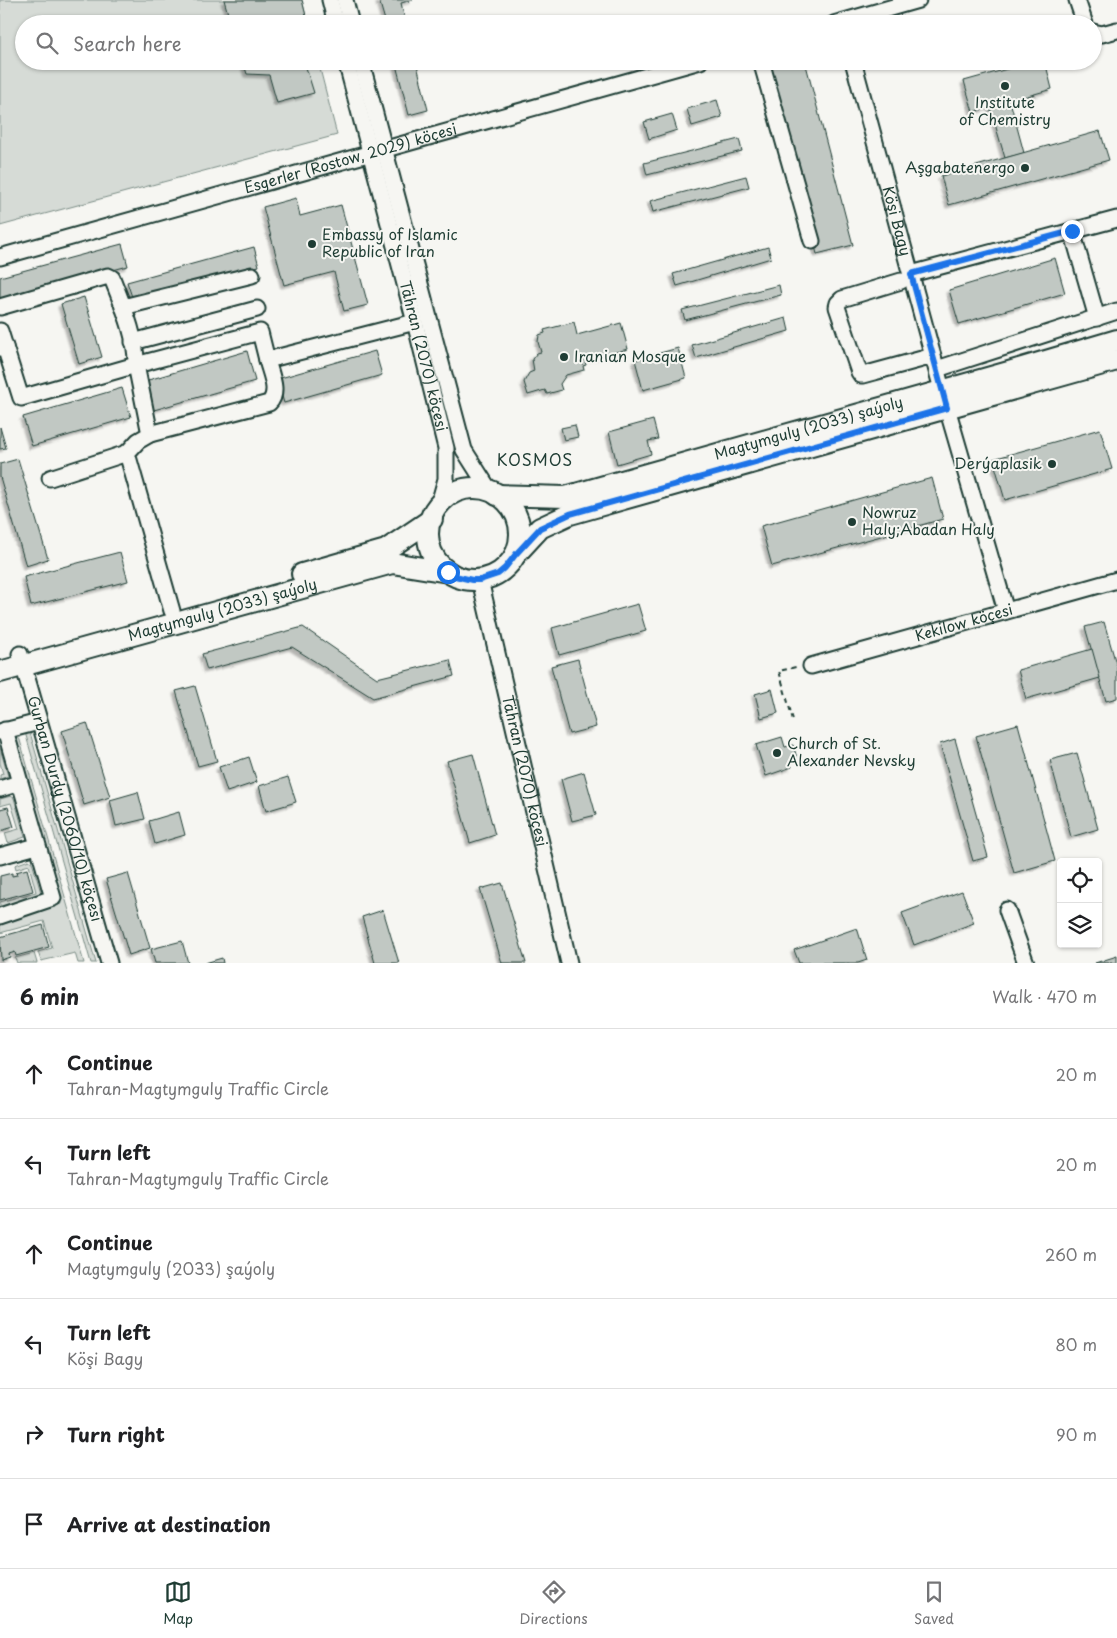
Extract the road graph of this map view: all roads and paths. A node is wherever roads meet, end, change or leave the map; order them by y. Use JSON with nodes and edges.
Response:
{"nodes":[{"id":1,"x":330,"y":0,"type":"edge"},
{"id":2,"x":345,"y":0,"type":"edge"},
{"id":3,"x":918,"y":0,"type":"edge"},
{"id":4,"x":1077,"y":0,"type":"edge"},
{"id":5,"x":881,"y":5,"type":"edge"},
{"id":6,"x":334,"y":15,"type":"edge"},
{"id":7,"x":349,"y":15,"type":"edge"},
{"id":8,"x":858,"y":15,"type":"edge"},
{"id":9,"x":1082,"y":15,"type":"edge"},
{"id":10,"x":1117,"y":30,"type":"edge"},
{"id":11,"x":1102,"y":34,"type":"edge"},
{"id":12,"x":349,"y":70,"type":"edge"},
{"id":13,"x":363,"y":70,"type":"edge"},
{"id":14,"x":667,"y":70,"type":"edge"},
{"id":15,"x":764,"y":70,"type":"edge"},
{"id":16,"x":855,"y":70,"type":"edge"},
{"id":17,"x":378,"y":152,"type":"junction"},
{"id":18,"x":1117,"y":219,"type":"edge"},
{"id":19,"x":1072,"y":231,"type":"junction"},
{"id":20,"x":812,"y":241,"type":"dead end"},
{"id":21,"x":0,"y":256,"type":"edge"},
{"id":22,"x":252,"y":275,"type":"dead end"},
{"id":23,"x":906,"y":278,"type":"junction"},
{"id":24,"x":0,"y":307,"type":"edge"},
{"id":25,"x":123,"y":308,"type":"junction"},
{"id":26,"x":257,"y":309,"type":"dead end"},
{"id":27,"x":1117,"y":312,"type":"edge"},
{"id":28,"x":1097,"y":318,"type":"junction"},
{"id":29,"x":416,"y":322,"type":"junction"},
{"id":30,"x":0,"y":331,"type":"edge"},
{"id":31,"x":1117,"y":340,"type":"edge"},
{"id":32,"x":134,"y":342,"type":"junction"},
{"id":33,"x":3,"y":348,"type":"edge"},
{"id":34,"x":267,"y":360,"type":"junction"},
{"id":35,"x":1117,"y":360,"type":"edge"},
{"id":36,"x":935,"y":363,"type":"junction"},
{"id":37,"x":136,"y":365,"type":"junction"},
{"id":38,"x":945,"y":400,"type":"junction"},
{"id":39,"x":150,"y":434,"type":"junction"},
{"id":40,"x":128,"y":453,"type":"junction"},
{"id":41,"x":50,"y":478,"type":"dead end"},
{"id":42,"x":493,"y":493,"type":"junction"},
{"id":43,"x":435,"y":513,"type":"junction"},
{"id":44,"x":516,"y":554,"type":"junction"},
{"id":45,"x":448,"y":572,"type":"junction"},
{"id":46,"x":480,"y":580,"type":"junction"},
{"id":47,"x":1117,"y":580,"type":"edge"},
{"id":48,"x":172,"y":611,"type":"junction"},
{"id":49,"x":1006,"y":611,"type":"junction"},
{"id":50,"x":0,"y":659,"type":"edge"},
{"id":51,"x":21,"y":660,"type":"junction"},
{"id":52,"x":803,"y":666,"type":"joint"},
{"id":53,"x":0,"y":672,"type":"edge"},
{"id":54,"x":792,"y":720,"type":"dead end"},
{"id":55,"x":38,"y":722,"type":"junction"},
{"id":56,"x":2,"y":731,"type":"edge"},
{"id":57,"x":19,"y":783,"type":"junction"},
{"id":58,"x":0,"y":789,"type":"edge"},
{"id":59,"x":37,"y":846,"type":"junction"},
{"id":60,"x":0,"y":856,"type":"edge"},
{"id":61,"x":1007,"y":910,"type":"dead end"},
{"id":62,"x":0,"y":916,"type":"edge"},
{"id":63,"x":109,"y":963,"type":"edge"},
{"id":64,"x":569,"y":963,"type":"edge"},
{"id":65,"x":1026,"y":963,"type":"edge"}],
"edges":[{"from":1,"to":6,"type":"street"},
{"from":2,"to":7,"type":"street"},
{"from":3,"to":5,"type":"street"},
{"from":4,"to":9,"type":"street"},
{"from":5,"to":8,"type":"street"},
{"from":10,"to":11,"type":"street"},
{"from":12,"to":17,"type":"street","name":"Tähran (2070) köçesi"},
{"from":13,"to":17,"type":"street","name":"Tähran (2070) köçesi"},
{"from":14,"to":17,"type":"street","name":"Esgerler (Rostow, 2029) köçesi"},
{"from":15,"to":20,"type":"street"},
{"from":16,"to":23,"type":"street","name":"Köşi Bagy"},
{"from":17,"to":21,"type":"street","name":"Esgerler (Rostow, 2029) köçesi"},
{"from":17,"to":29,"type":"street","name":"Tähran (2070) köçesi"},
{"from":17,"to":42,"type":"street","name":"Tähran (2070) köçesi"},
{"from":18,"to":19,"type":"street"},
{"from":19,"to":23,"type":"street"},
{"from":19,"to":28,"type":"street"},
{"from":22,"to":25,"type":"street"},
{"from":23,"to":36,"type":"street","name":"Köşi Bagy"},
{"from":23,"to":36,"type":"street"},
{"from":24,"to":25,"type":"street"},
{"from":25,"to":32,"type":"street"},
{"from":26,"to":32,"type":"street"},
{"from":27,"to":28,"type":"street"},
{"from":28,"to":36,"type":"street"},
{"from":29,"to":34,"type":"street"},
{"from":29,"to":43,"type":"street","name":"Tähran (2070) köçesi"},
{"from":30,"to":33,"type":"street"},
{"from":31,"to":38,"type":"main road","name":"Magtymguly (2033) şaýoly"},
{"from":32,"to":37,"type":"street"},
{"from":33,"to":37,"type":"street"},
{"from":34,"to":37,"type":"street"},
{"from":34,"to":39,"type":"street"},
{"from":35,"to":38,"type":"main road","name":"Magtymguly (2033) şaýoly"},
{"from":36,"to":38,"type":"street","name":"Köşi Bagy"},
{"from":37,"to":39,"type":"street"},
{"from":38,"to":42,"type":"main road","name":"Magtymguly (2033) şaýoly"},
{"from":38,"to":44,"type":"main road","name":"Magtymguly (2033) şaýoly"},
{"from":38,"to":49,"type":"street","name":"Köşi Bagy"},
{"from":39,"to":40,"type":"street"},
{"from":40,"to":41,"type":"street"},
{"from":40,"to":48,"type":"street"},
{"from":42,"to":43,"type":"main road"},
{"from":42,"to":44,"type":"main road"},
{"from":43,"to":45,"type":"main road"},
{"from":43,"to":48,"type":"main road","name":"Magtymguly (2033) şaýoly"},
{"from":44,"to":46,"type":"main road"},
{"from":45,"to":46,"type":"main road"},
{"from":45,"to":51,"type":"main road","name":"Magtymguly (2033) şaýoly"},
{"from":46,"to":64,"type":"street","name":"Tähran (2070) köçesi"},
{"from":47,"to":49,"type":"street","name":"Kekilow köçesi"},
{"from":48,"to":51,"type":"main road","name":"Magtymguly (2033) şaýoly"},
{"from":49,"to":52,"type":"street","name":"Kekilow köçesi"},
{"from":50,"to":51,"type":"main road","name":"Magtymguly (2033) şaýoly"},
{"from":51,"to":53,"type":"main road","name":"Magtymguly (2033) şaýoly"},
{"from":51,"to":55,"type":"street","name":"Gurban Durdy (2060/10) köçesi"},
{"from":52,"to":54,"type":"path"},
{"from":55,"to":56,"type":"street"},
{"from":55,"to":63,"type":"street","name":"Gurban Durdy (2060/10) köçesi"},
{"from":56,"to":57,"type":"street"},
{"from":57,"to":58,"type":"street"},
{"from":57,"to":59,"type":"street"},
{"from":59,"to":60,"type":"street"},
{"from":59,"to":62,"type":"street"},
{"from":61,"to":65,"type":"street"}]}
